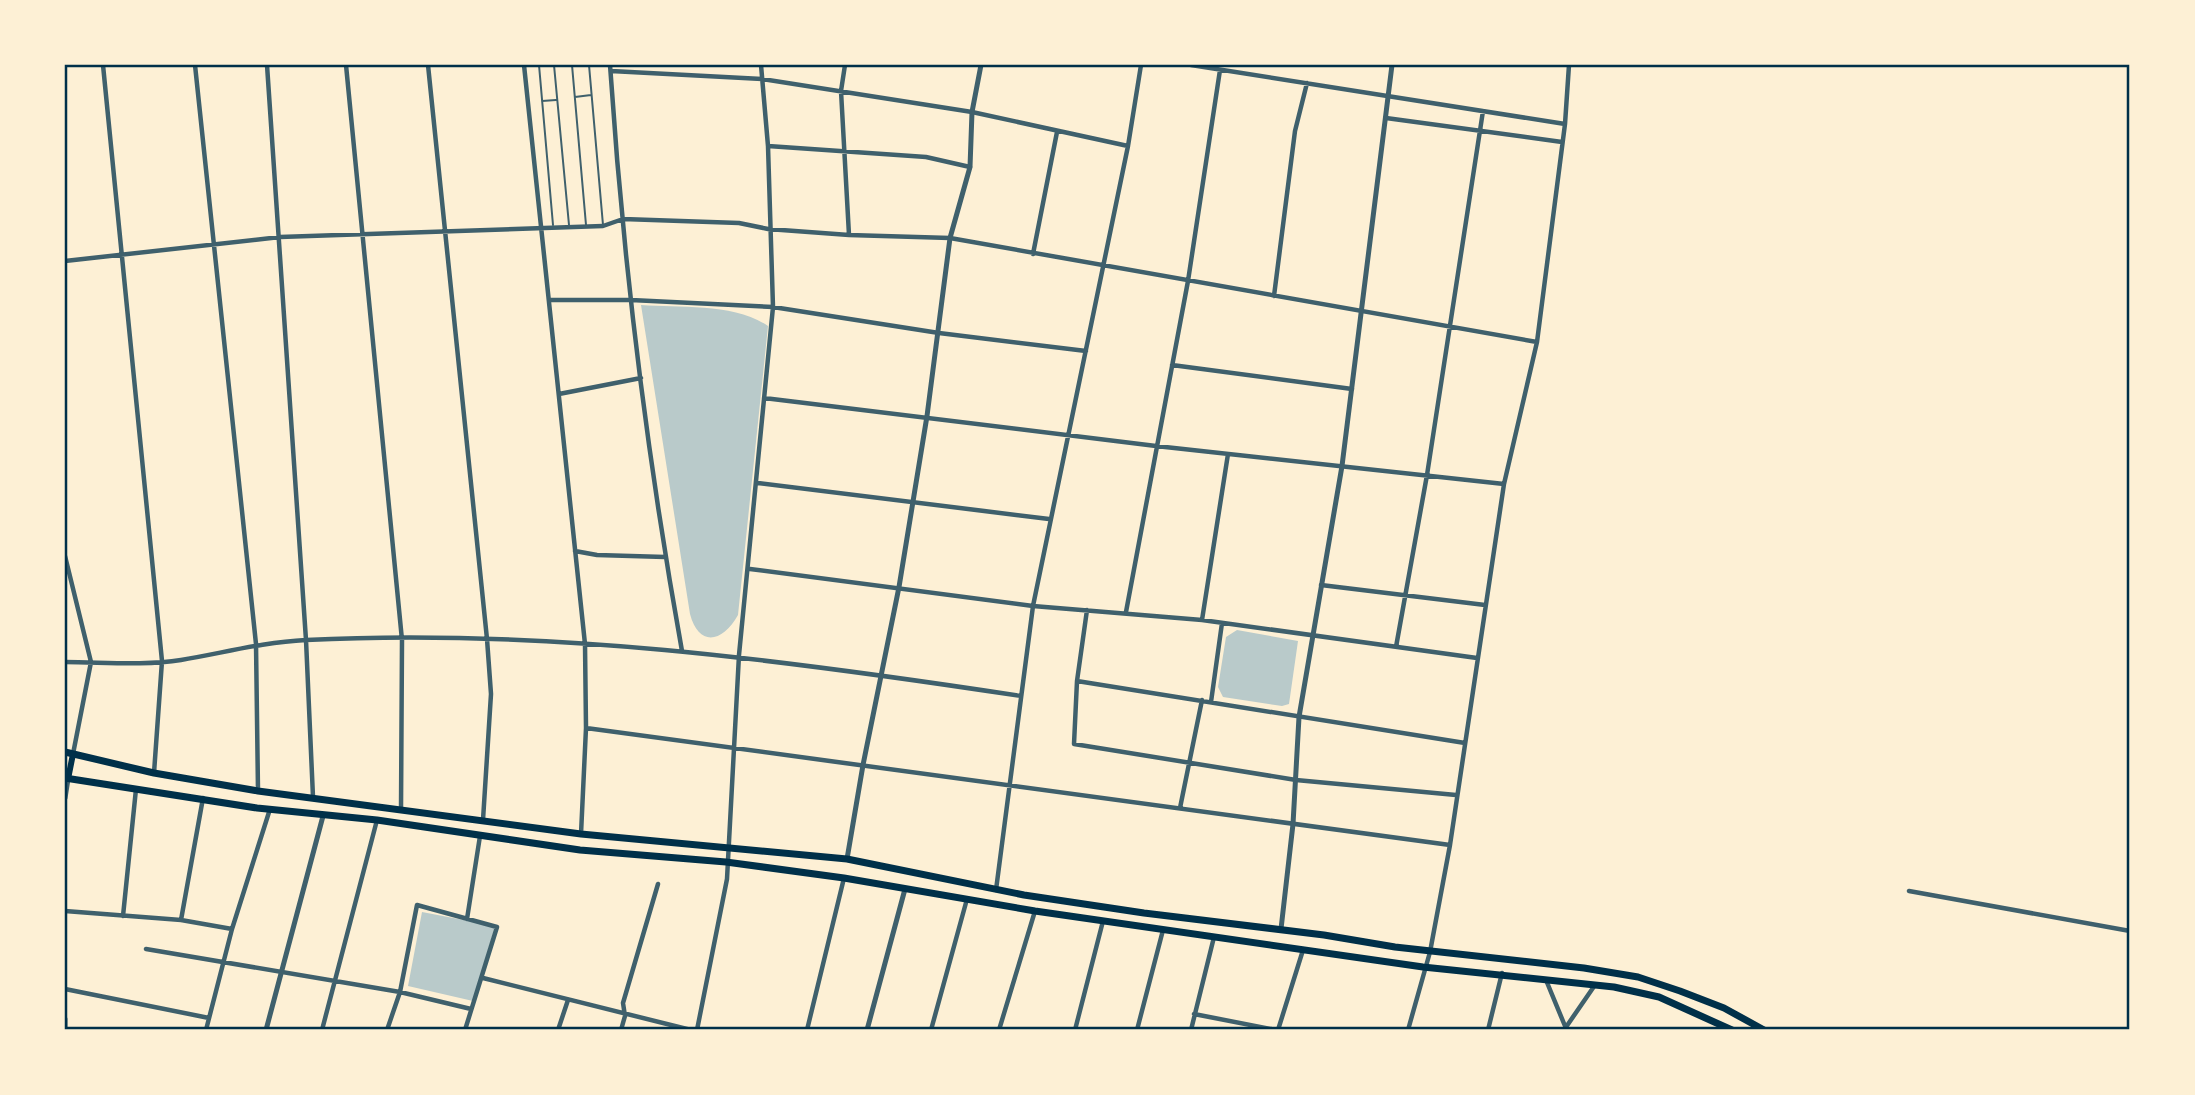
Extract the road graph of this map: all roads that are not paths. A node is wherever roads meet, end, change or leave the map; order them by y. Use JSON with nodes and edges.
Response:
{"nodes":[{"id":1,"x":103,"y":65,"type":"edge"},
{"id":2,"x":195,"y":65,"type":"edge"},
{"id":3,"x":267,"y":65,"type":"edge"},
{"id":4,"x":346,"y":65,"type":"edge"},
{"id":5,"x":428,"y":65,"type":"edge"},
{"id":6,"x":524,"y":65,"type":"edge"},
{"id":7,"x":539,"y":65,"type":"edge"},
{"id":8,"x":554,"y":65,"type":"edge"},
{"id":9,"x":572,"y":65,"type":"edge"},
{"id":10,"x":589,"y":65,"type":"edge"},
{"id":11,"x":761,"y":65,"type":"edge"},
{"id":12,"x":845,"y":65,"type":"edge"},
{"id":13,"x":981,"y":65,"type":"edge"},
{"id":14,"x":1141,"y":65,"type":"edge"},
{"id":15,"x":1191,"y":65,"type":"edge"},
{"id":16,"x":1392,"y":65,"type":"edge"},
{"id":17,"x":1569,"y":65,"type":"edge"},
{"id":18,"x":611,"y":68,"type":"edge"},
{"id":19,"x":1220,"y":69,"type":"junction"},
{"id":20,"x":762,"y":79,"type":"junction"},
{"id":21,"x":1307,"y":83,"type":"junction"},
{"id":22,"x":841,"y":91,"type":"junction"},
{"id":23,"x":592,"y":95,"type":"junction"},
{"id":24,"x":1388,"y":96,"type":"junction"},
{"id":25,"x":575,"y":97,"type":"junction"},
{"id":26,"x":557,"y":100,"type":"junction"},
{"id":27,"x":542,"y":101,"type":"junction"},
{"id":28,"x":1483,"y":111,"type":"junction"},
{"id":29,"x":972,"y":113,"type":"junction"},
{"id":30,"x":1386,"y":118,"type":"junction"},
{"id":31,"x":1565,"y":124,"type":"junction"},
{"id":32,"x":1480,"y":130,"type":"junction"},
{"id":33,"x":1057,"y":132,"type":"junction"},
{"id":34,"x":1562,"y":142,"type":"junction"},
{"id":35,"x":768,"y":146,"type":"junction"},
{"id":36,"x":1128,"y":146,"type":"junction"},
{"id":37,"x":844,"y":150,"type":"junction"},
{"id":38,"x":970,"y":167,"type":"junction"},
{"id":39,"x":622,"y":219,"type":"junction"},
{"id":40,"x":554,"y":226,"type":"junction"},
{"id":41,"x":569,"y":226,"type":"junction"},
{"id":42,"x":586,"y":226,"type":"junction"},
{"id":43,"x":603,"y":226,"type":"junction"},
{"id":44,"x":541,"y":227,"type":"junction"},
{"id":45,"x":768,"y":229,"type":"junction"},
{"id":46,"x":446,"y":231,"type":"junction"},
{"id":47,"x":361,"y":234,"type":"junction"},
{"id":48,"x":849,"y":235,"type":"junction"},
{"id":49,"x":281,"y":237,"type":"junction"},
{"id":50,"x":950,"y":238,"type":"junction"},
{"id":51,"x":216,"y":244,"type":"junction"},
{"id":52,"x":1033,"y":254,"type":"junction"},
{"id":53,"x":120,"y":256,"type":"junction"},
{"id":54,"x":65,"y":261,"type":"edge"},
{"id":55,"x":1103,"y":265,"type":"junction"},
{"id":56,"x":1188,"y":281,"type":"junction"},
{"id":57,"x":1274,"y":296,"type":"junction"},
{"id":58,"x":549,"y":300,"type":"junction"},
{"id":59,"x":631,"y":300,"type":"junction"},
{"id":60,"x":773,"y":307,"type":"junction"},
{"id":61,"x":1362,"y":312,"type":"junction"},
{"id":62,"x":1450,"y":327,"type":"junction"},
{"id":63,"x":939,"y":333,"type":"junction"},
{"id":64,"x":1537,"y":342,"type":"junction"},
{"id":65,"x":1086,"y":351,"type":"junction"},
{"id":66,"x":1172,"y":365,"type":"junction"},
{"id":67,"x":641,"y":378,"type":"junction"},
{"id":68,"x":1352,"y":389,"type":"junction"},
{"id":69,"x":559,"y":394,"type":"junction"},
{"id":70,"x":764,"y":398,"type":"junction"},
{"id":71,"x":927,"y":416,"type":"junction"},
{"id":72,"x":1068,"y":435,"type":"junction"},
{"id":73,"x":1156,"y":446,"type":"junction"},
{"id":74,"x":1228,"y":454,"type":"junction"},
{"id":75,"x":1342,"y":466,"type":"junction"},
{"id":76,"x":1427,"y":475,"type":"junction"},
{"id":77,"x":758,"y":483,"type":"junction"},
{"id":78,"x":1504,"y":484,"type":"junction"},
{"id":79,"x":912,"y":500,"type":"junction"},
{"id":80,"x":1049,"y":519,"type":"junction"},
{"id":81,"x":575,"y":551,"type":"junction"},
{"id":82,"x":65,"y":556,"type":"edge"},
{"id":83,"x":665,"y":557,"type":"junction"},
{"id":84,"x":750,"y":569,"type":"junction"},
{"id":85,"x":1321,"y":585,"type":"junction"},
{"id":86,"x":900,"y":587,"type":"junction"},
{"id":87,"x":1404,"y":595,"type":"junction"},
{"id":88,"x":1485,"y":605,"type":"junction"},
{"id":89,"x":1032,"y":606,"type":"junction"},
{"id":90,"x":1087,"y":610,"type":"junction"},
{"id":91,"x":1126,"y":612,"type":"junction"},
{"id":92,"x":1202,"y":620,"type":"junction"},
{"id":93,"x":1222,"y":623,"type":"junction"},
{"id":94,"x":1312,"y":635,"type":"junction"},
{"id":95,"x":487,"y":639,"type":"junction"},
{"id":96,"x":306,"y":640,"type":"junction"},
{"id":97,"x":402,"y":640,"type":"junction"},
{"id":98,"x":256,"y":644,"type":"junction"},
{"id":99,"x":584,"y":644,"type":"junction"},
{"id":100,"x":1396,"y":647,"type":"junction"},
{"id":101,"x":682,"y":651,"type":"junction"},
{"id":102,"x":739,"y":655,"type":"junction"},
{"id":103,"x":1477,"y":658,"type":"junction"},
{"id":104,"x":162,"y":661,"type":"junction"},
{"id":105,"x":65,"y":662,"type":"edge"},
{"id":106,"x":91,"y":662,"type":"junction"},
{"id":107,"x":883,"y":675,"type":"junction"},
{"id":108,"x":1077,"y":681,"type":"junction"},
{"id":109,"x":1021,"y":696,"type":"junction"},
{"id":110,"x":1202,"y":700,"type":"junction"},
{"id":111,"x":1211,"y":702,"type":"junction"},
{"id":112,"x":1299,"y":718,"type":"junction"},
{"id":113,"x":586,"y":728,"type":"junction"},
{"id":114,"x":1465,"y":743,"type":"junction"},
{"id":115,"x":736,"y":749,"type":"junction"},
{"id":116,"x":69,"y":753,"type":"edge"},
{"id":117,"x":1190,"y":761,"type":"junction"},
{"id":118,"x":863,"y":765,"type":"junction"},
{"id":119,"x":154,"y":774,"type":"junction"},
{"id":120,"x":66,"y":778,"type":"edge"},
{"id":121,"x":1296,"y":780,"type":"junction"},
{"id":122,"x":1012,"y":783,"type":"junction"},
{"id":123,"x":136,"y":789,"type":"junction"},
{"id":124,"x":258,"y":791,"type":"junction"},
{"id":125,"x":1456,"y":795,"type":"junction"},
{"id":126,"x":313,"y":797,"type":"junction"},
{"id":127,"x":65,"y":798,"type":"edge"},
{"id":128,"x":203,"y":798,"type":"junction"},
{"id":129,"x":1180,"y":808,"type":"junction"},
{"id":130,"x":270,"y":809,"type":"junction"},
{"id":131,"x":401,"y":810,"type":"junction"},
{"id":132,"x":323,"y":816,"type":"junction"},
{"id":133,"x":377,"y":820,"type":"junction"},
{"id":134,"x":483,"y":820,"type":"junction"},
{"id":135,"x":1293,"y":824,"type":"junction"},
{"id":136,"x":581,"y":834,"type":"junction"},
{"id":137,"x":480,"y":836,"type":"junction"},
{"id":138,"x":1450,"y":845,"type":"junction"},
{"id":139,"x":727,"y":847,"type":"junction"},
{"id":140,"x":847,"y":859,"type":"junction"},
{"id":141,"x":726,"y":862,"type":"junction"},
{"id":142,"x":845,"y":878,"type":"junction"},
{"id":143,"x":658,"y":884,"type":"dead end"},
{"id":144,"x":905,"y":889,"type":"junction"},
{"id":145,"x":996,"y":890,"type":"junction"},
{"id":146,"x":1909,"y":891,"type":"dead end"},
{"id":147,"x":967,"y":899,"type":"junction"},
{"id":148,"x":65,"y":911,"type":"edge"},
{"id":149,"x":1035,"y":911,"type":"junction"},
{"id":150,"x":123,"y":916,"type":"junction"},
{"id":151,"x":467,"y":919,"type":"junction"},
{"id":152,"x":181,"y":920,"type":"junction"},
{"id":153,"x":1103,"y":921,"type":"junction"},
{"id":154,"x":232,"y":929,"type":"junction"},
{"id":155,"x":1281,"y":929,"type":"junction"},
{"id":156,"x":1163,"y":930,"type":"junction"},
{"id":157,"x":2130,"y":932,"type":"edge"},
{"id":158,"x":1214,"y":937,"type":"junction"},
{"id":159,"x":146,"y":949,"type":"dead end"},
{"id":160,"x":1303,"y":950,"type":"junction"},
{"id":161,"x":1430,"y":952,"type":"junction"},
{"id":162,"x":224,"y":961,"type":"junction"},
{"id":163,"x":1423,"y":967,"type":"junction"},
{"id":164,"x":283,"y":972,"type":"junction"},
{"id":165,"x":1502,"y":973,"type":"junction"},
{"id":166,"x":482,"y":978,"type":"junction"},
{"id":167,"x":1546,"y":980,"type":"junction"},
{"id":168,"x":334,"y":981,"type":"junction"},
{"id":169,"x":1595,"y":985,"type":"junction"},
{"id":170,"x":65,"y":989,"type":"edge"},
{"id":171,"x":400,"y":992,"type":"junction"},
{"id":172,"x":568,"y":1000,"type":"junction"},
{"id":173,"x":471,"y":1009,"type":"junction"},
{"id":174,"x":1194,"y":1014,"type":"junction"},
{"id":175,"x":625,"y":1016,"type":"junction"},
{"id":176,"x":209,"y":1018,"type":"junction"},
{"id":177,"x":65,"y":1019,"type":"edge"},
{"id":178,"x":1564,"y":1028,"type":"edge"},
{"id":179,"x":65,"y":1030,"type":"edge"},
{"id":180,"x":206,"y":1030,"type":"edge"},
{"id":181,"x":266,"y":1030,"type":"edge"},
{"id":182,"x":321,"y":1030,"type":"edge"},
{"id":183,"x":387,"y":1030,"type":"edge"},
{"id":184,"x":465,"y":1030,"type":"edge"},
{"id":185,"x":558,"y":1030,"type":"edge"},
{"id":186,"x":621,"y":1030,"type":"edge"},
{"id":187,"x":691,"y":1030,"type":"edge"},
{"id":188,"x":698,"y":1030,"type":"edge"},
{"id":189,"x":807,"y":1030,"type":"edge"},
{"id":190,"x":867,"y":1030,"type":"edge"},
{"id":191,"x":931,"y":1030,"type":"edge"},
{"id":192,"x":999,"y":1030,"type":"edge"},
{"id":193,"x":1075,"y":1030,"type":"edge"},
{"id":194,"x":1137,"y":1030,"type":"edge"},
{"id":195,"x":1191,"y":1030,"type":"edge"},
{"id":196,"x":1277,"y":1030,"type":"edge"},
{"id":197,"x":1408,"y":1030,"type":"edge"},
{"id":198,"x":1488,"y":1030,"type":"edge"},
{"id":199,"x":1732,"y":1030,"type":"edge"},
{"id":200,"x":1764,"y":1030,"type":"edge"}],
"edges":[{"from":1,"to":53,"type":"street"},
{"from":2,"to":51,"type":"street"},
{"from":3,"to":49,"type":"street"},
{"from":4,"to":47,"type":"street"},
{"from":5,"to":46,"type":"street"},
{"from":6,"to":44,"type":"street"},
{"from":7,"to":27,"type":"lane"},
{"from":8,"to":26,"type":"lane"},
{"from":9,"to":25,"type":"lane"},
{"from":10,"to":23,"type":"lane"},
{"from":11,"to":20,"type":"street"},
{"from":12,"to":22,"type":"street"},
{"from":13,"to":29,"type":"street"},
{"from":14,"to":36,"type":"street"},
{"from":15,"to":19,"type":"street"},
{"from":16,"to":24,"type":"street"},
{"from":17,"to":31,"type":"street"},
{"from":18,"to":20,"type":"street"},
{"from":18,"to":39,"type":"street"},
{"from":19,"to":21,"type":"street"},
{"from":19,"to":56,"type":"street"},
{"from":20,"to":22,"type":"street"},
{"from":20,"to":35,"type":"street"},
{"from":21,"to":24,"type":"street"},
{"from":21,"to":57,"type":"street"},
{"from":22,"to":29,"type":"street"},
{"from":22,"to":37,"type":"street"},
{"from":23,"to":25,"type":"lane"},
{"from":23,"to":43,"type":"lane"},
{"from":24,"to":28,"type":"street"},
{"from":24,"to":30,"type":"street"},
{"from":25,"to":42,"type":"lane"},
{"from":26,"to":27,"type":"lane"},
{"from":26,"to":41,"type":"lane"},
{"from":27,"to":40,"type":"lane"},
{"from":28,"to":31,"type":"street"},
{"from":28,"to":32,"type":"street"},
{"from":29,"to":33,"type":"street"},
{"from":29,"to":38,"type":"street"},
{"from":30,"to":32,"type":"street"},
{"from":30,"to":61,"type":"street"},
{"from":31,"to":34,"type":"street"},
{"from":32,"to":34,"type":"street"},
{"from":32,"to":62,"type":"street"},
{"from":33,"to":36,"type":"street"},
{"from":33,"to":52,"type":"street"},
{"from":34,"to":64,"type":"street"},
{"from":35,"to":37,"type":"street"},
{"from":35,"to":45,"type":"street"},
{"from":36,"to":55,"type":"street"},
{"from":37,"to":38,"type":"street"},
{"from":37,"to":48,"type":"street"},
{"from":38,"to":50,"type":"street"},
{"from":39,"to":43,"type":"street"},
{"from":39,"to":45,"type":"street"},
{"from":39,"to":59,"type":"street"},
{"from":40,"to":41,"type":"street"},
{"from":40,"to":44,"type":"street"},
{"from":41,"to":42,"type":"street"},
{"from":42,"to":43,"type":"street"},
{"from":44,"to":46,"type":"street"},
{"from":44,"to":58,"type":"street"},
{"from":45,"to":48,"type":"street"},
{"from":45,"to":60,"type":"street"},
{"from":46,"to":47,"type":"street"},
{"from":46,"to":95,"type":"street"},
{"from":47,"to":49,"type":"street"},
{"from":47,"to":97,"type":"street"},
{"from":48,"to":50,"type":"street"},
{"from":49,"to":51,"type":"street"},
{"from":49,"to":96,"type":"street"},
{"from":50,"to":52,"type":"street"},
{"from":50,"to":63,"type":"street"},
{"from":51,"to":53,"type":"street"},
{"from":51,"to":98,"type":"street"},
{"from":52,"to":55,"type":"street"},
{"from":53,"to":54,"type":"street"},
{"from":53,"to":104,"type":"street"},
{"from":55,"to":56,"type":"street"},
{"from":55,"to":65,"type":"street"},
{"from":56,"to":57,"type":"street"},
{"from":56,"to":66,"type":"street"},
{"from":57,"to":61,"type":"street"},
{"from":58,"to":59,"type":"street"},
{"from":58,"to":69,"type":"street"},
{"from":59,"to":60,"type":"street"},
{"from":59,"to":67,"type":"street"},
{"from":60,"to":63,"type":"street"},
{"from":60,"to":70,"type":"street"},
{"from":61,"to":62,"type":"street"},
{"from":61,"to":68,"type":"street"},
{"from":62,"to":64,"type":"street"},
{"from":62,"to":76,"type":"street"},
{"from":63,"to":65,"type":"street"},
{"from":63,"to":71,"type":"street"},
{"from":64,"to":78,"type":"street"},
{"from":65,"to":72,"type":"street"},
{"from":66,"to":68,"type":"street"},
{"from":66,"to":73,"type":"street"},
{"from":67,"to":69,"type":"street"},
{"from":67,"to":83,"type":"street"},
{"from":68,"to":75,"type":"street"},
{"from":69,"to":81,"type":"street"},
{"from":70,"to":71,"type":"street"},
{"from":70,"to":77,"type":"street"},
{"from":71,"to":72,"type":"street"},
{"from":71,"to":79,"type":"street"},
{"from":72,"to":73,"type":"street"},
{"from":72,"to":80,"type":"street"},
{"from":73,"to":74,"type":"street"},
{"from":73,"to":91,"type":"street"},
{"from":74,"to":75,"type":"street"},
{"from":74,"to":92,"type":"street"},
{"from":75,"to":76,"type":"street"},
{"from":75,"to":85,"type":"street"},
{"from":76,"to":78,"type":"street"},
{"from":76,"to":87,"type":"street"},
{"from":77,"to":79,"type":"street"},
{"from":77,"to":84,"type":"street"},
{"from":78,"to":88,"type":"street"},
{"from":79,"to":80,"type":"street"},
{"from":79,"to":86,"type":"street"},
{"from":80,"to":89,"type":"street"},
{"from":81,"to":83,"type":"street"},
{"from":81,"to":99,"type":"street"},
{"from":82,"to":106,"type":"street"},
{"from":83,"to":101,"type":"street"},
{"from":84,"to":86,"type":"street"},
{"from":84,"to":102,"type":"street"},
{"from":85,"to":87,"type":"street"},
{"from":85,"to":94,"type":"street"},
{"from":86,"to":89,"type":"street"},
{"from":86,"to":107,"type":"street"},
{"from":87,"to":88,"type":"street"},
{"from":87,"to":100,"type":"street"},
{"from":88,"to":103,"type":"street"},
{"from":89,"to":90,"type":"street"},
{"from":89,"to":109,"type":"street"},
{"from":90,"to":91,"type":"street"},
{"from":90,"to":108,"type":"street"},
{"from":91,"to":92,"type":"street"},
{"from":92,"to":93,"type":"street"},
{"from":93,"to":94,"type":"street"},
{"from":93,"to":111,"type":"street"},
{"from":94,"to":100,"type":"street"},
{"from":94,"to":112,"type":"street"},
{"from":95,"to":97,"type":"street"},
{"from":95,"to":99,"type":"street"},
{"from":95,"to":134,"type":"street"},
{"from":96,"to":97,"type":"street"},
{"from":96,"to":98,"type":"street"},
{"from":96,"to":126,"type":"street"},
{"from":97,"to":131,"type":"street"},
{"from":98,"to":104,"type":"street"},
{"from":98,"to":124,"type":"street"},
{"from":99,"to":101,"type":"street"},
{"from":99,"to":113,"type":"street"},
{"from":100,"to":103,"type":"street"},
{"from":101,"to":102,"type":"street"},
{"from":102,"to":107,"type":"street"},
{"from":102,"to":115,"type":"street"},
{"from":103,"to":114,"type":"street"},
{"from":104,"to":106,"type":"street"},
{"from":104,"to":119,"type":"street"},
{"from":105,"to":106,"type":"street"},
{"from":106,"to":116,"type":"street"},
{"from":107,"to":109,"type":"street"},
{"from":107,"to":118,"type":"street"},
{"from":108,"to":110,"type":"street"},
{"from":108,"to":117,"type":"street"},
{"from":109,"to":122,"type":"street"},
{"from":110,"to":111,"type":"street"},
{"from":110,"to":117,"type":"street"},
{"from":111,"to":112,"type":"street"},
{"from":112,"to":114,"type":"street"},
{"from":112,"to":121,"type":"street"},
{"from":113,"to":115,"type":"street"},
{"from":113,"to":136,"type":"street"},
{"from":114,"to":125,"type":"street"},
{"from":115,"to":118,"type":"street"},
{"from":115,"to":139,"type":"street"},
{"from":116,"to":119,"type":"highway"},
{"from":116,"to":120,"type":"main road"},
{"from":117,"to":121,"type":"street"},
{"from":117,"to":129,"type":"street"},
{"from":118,"to":122,"type":"street"},
{"from":118,"to":140,"type":"street"},
{"from":119,"to":124,"type":"highway"},
{"from":120,"to":123,"type":"highway"},
{"from":120,"to":127,"type":"street"},
{"from":121,"to":125,"type":"street"},
{"from":121,"to":135,"type":"street"},
{"from":122,"to":129,"type":"street"},
{"from":122,"to":145,"type":"street"},
{"from":123,"to":128,"type":"highway"},
{"from":123,"to":150,"type":"street"},
{"from":124,"to":126,"type":"highway"},
{"from":125,"to":138,"type":"street"},
{"from":126,"to":131,"type":"highway"},
{"from":128,"to":130,"type":"highway"},
{"from":128,"to":152,"type":"street"},
{"from":129,"to":135,"type":"street"},
{"from":130,"to":132,"type":"highway"},
{"from":130,"to":154,"type":"street"},
{"from":131,"to":134,"type":"highway"},
{"from":132,"to":133,"type":"highway"},
{"from":132,"to":164,"type":"street"},
{"from":133,"to":137,"type":"highway"},
{"from":133,"to":168,"type":"street"},
{"from":134,"to":136,"type":"highway"},
{"from":135,"to":138,"type":"street"},
{"from":135,"to":155,"type":"street"},
{"from":136,"to":139,"type":"highway"},
{"from":137,"to":141,"type":"highway"},
{"from":137,"to":151,"type":"street"},
{"from":138,"to":161,"type":"street"},
{"from":139,"to":140,"type":"highway"},
{"from":139,"to":141,"type":"street"},
{"from":140,"to":145,"type":"highway"},
{"from":141,"to":142,"type":"highway"},
{"from":141,"to":188,"type":"street"},
{"from":142,"to":144,"type":"highway"},
{"from":142,"to":189,"type":"street"},
{"from":143,"to":175,"type":"street"},
{"from":144,"to":147,"type":"highway"},
{"from":144,"to":190,"type":"street"},
{"from":145,"to":155,"type":"highway"},
{"from":146,"to":157,"type":"street"},
{"from":147,"to":149,"type":"highway"},
{"from":147,"to":191,"type":"street"},
{"from":148,"to":150,"type":"street"},
{"from":149,"to":153,"type":"highway"},
{"from":149,"to":192,"type":"street"},
{"from":150,"to":152,"type":"street"},
{"from":151,"to":166,"type":"street"},
{"from":151,"to":171,"type":"street"},
{"from":152,"to":154,"type":"street"},
{"from":153,"to":156,"type":"highway"},
{"from":153,"to":193,"type":"street"},
{"from":154,"to":162,"type":"street"},
{"from":155,"to":161,"type":"highway"},
{"from":156,"to":158,"type":"highway"},
{"from":156,"to":194,"type":"street"},
{"from":158,"to":160,"type":"highway"},
{"from":158,"to":174,"type":"street"},
{"from":159,"to":162,"type":"street"},
{"from":160,"to":163,"type":"highway"},
{"from":160,"to":196,"type":"street"},
{"from":161,"to":163,"type":"street"},
{"from":161,"to":200,"type":"highway"},
{"from":162,"to":164,"type":"street"},
{"from":162,"to":176,"type":"street"},
{"from":163,"to":165,"type":"highway"},
{"from":163,"to":197,"type":"street"},
{"from":164,"to":168,"type":"street"},
{"from":164,"to":181,"type":"street"},
{"from":165,"to":167,"type":"highway"},
{"from":165,"to":198,"type":"street"},
{"from":166,"to":172,"type":"street"},
{"from":166,"to":173,"type":"street"},
{"from":167,"to":169,"type":"highway"},
{"from":167,"to":178,"type":"street"},
{"from":168,"to":171,"type":"street"},
{"from":168,"to":182,"type":"street"},
{"from":169,"to":178,"type":"street"},
{"from":169,"to":199,"type":"highway"},
{"from":170,"to":176,"type":"street"},
{"from":171,"to":173,"type":"street"},
{"from":171,"to":183,"type":"street"},
{"from":172,"to":175,"type":"street"},
{"from":172,"to":185,"type":"street"},
{"from":173,"to":184,"type":"street"},
{"from":174,"to":195,"type":"street"},
{"from":174,"to":196,"type":"street"},
{"from":175,"to":186,"type":"street"},
{"from":175,"to":187,"type":"street"},
{"from":176,"to":180,"type":"street"},
{"from":177,"to":179,"type":"street"}]}
